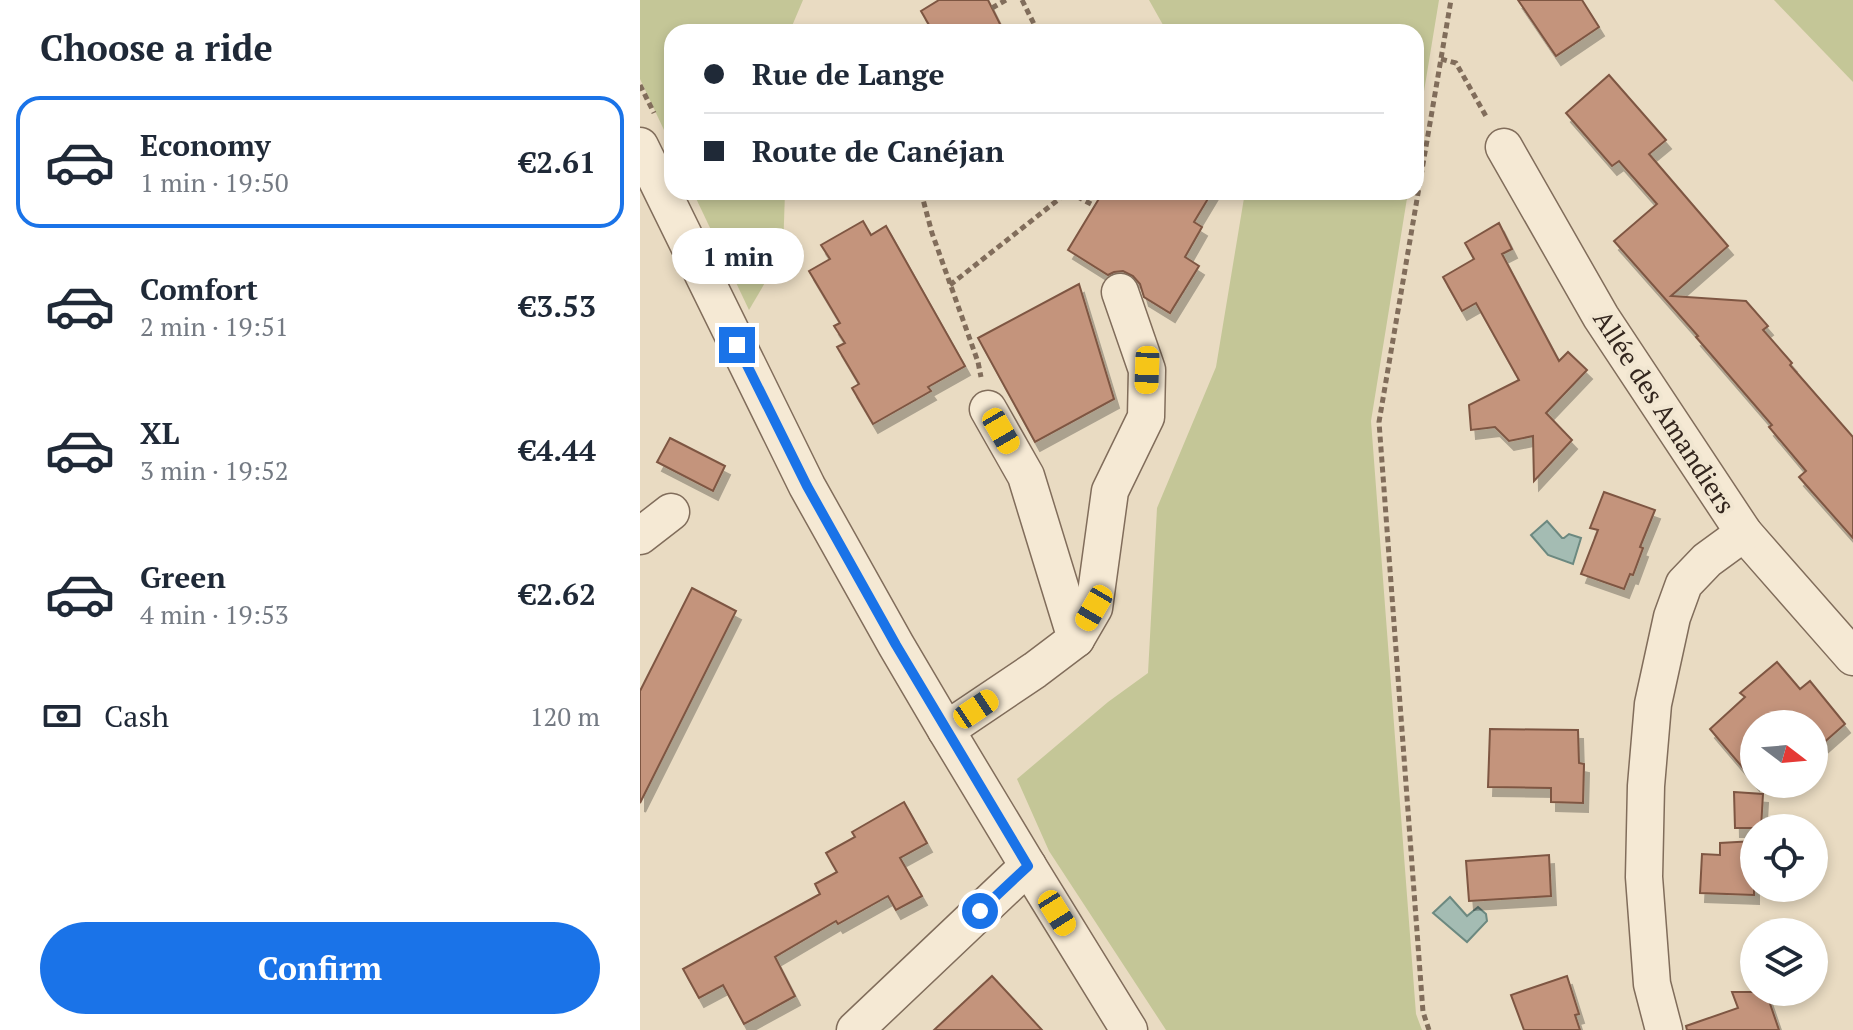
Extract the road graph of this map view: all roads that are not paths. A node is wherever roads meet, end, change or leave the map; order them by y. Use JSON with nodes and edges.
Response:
{"nodes":[{"id":1,"x":640,"y":146,"type":"edge"},
{"id":2,"x":1504,"y":147,"type":"road end"},
{"id":3,"x":664,"y":195,"type":"edge"},
{"id":4,"x":667,"y":200,"type":"edge"},
{"id":5,"x":1120,"y":292,"type":"dead end"},
{"id":6,"x":988,"y":409,"type":"road end"},
{"id":7,"x":671,"y":512,"type":"dead end"},
{"id":8,"x":1744,"y":533,"type":"junction"},
{"id":9,"x":640,"y":536,"type":"edge"},
{"id":10,"x":1076,"y":639,"type":"junction"},
{"id":11,"x":1853,"y":657,"type":"edge"},
{"id":12,"x":946,"y":730,"type":"junction"},
{"id":13,"x":1028,"y":866,"type":"junction"},
{"id":14,"x":855,"y":1030,"type":"edge"},
{"id":15,"x":1129,"y":1030,"type":"edge"},
{"id":16,"x":1664,"y":1030,"type":"edge"}],
"edges":[{"from":1,"to":3,"type":"street"},
{"from":2,"to":8,"type":"street","name":"Allée des Amandiers"},
{"from":4,"to":12,"type":"street"},
{"from":5,"to":10,"type":"street"},
{"from":6,"to":10,"type":"street"},
{"from":7,"to":9,"type":"street"},
{"from":8,"to":11,"type":"street","name":"Allée des Amandiers"},
{"from":8,"to":16,"type":"street"},
{"from":10,"to":12,"type":"street"},
{"from":12,"to":13,"type":"street"},
{"from":13,"to":14,"type":"street"},
{"from":13,"to":15,"type":"street"}]}
